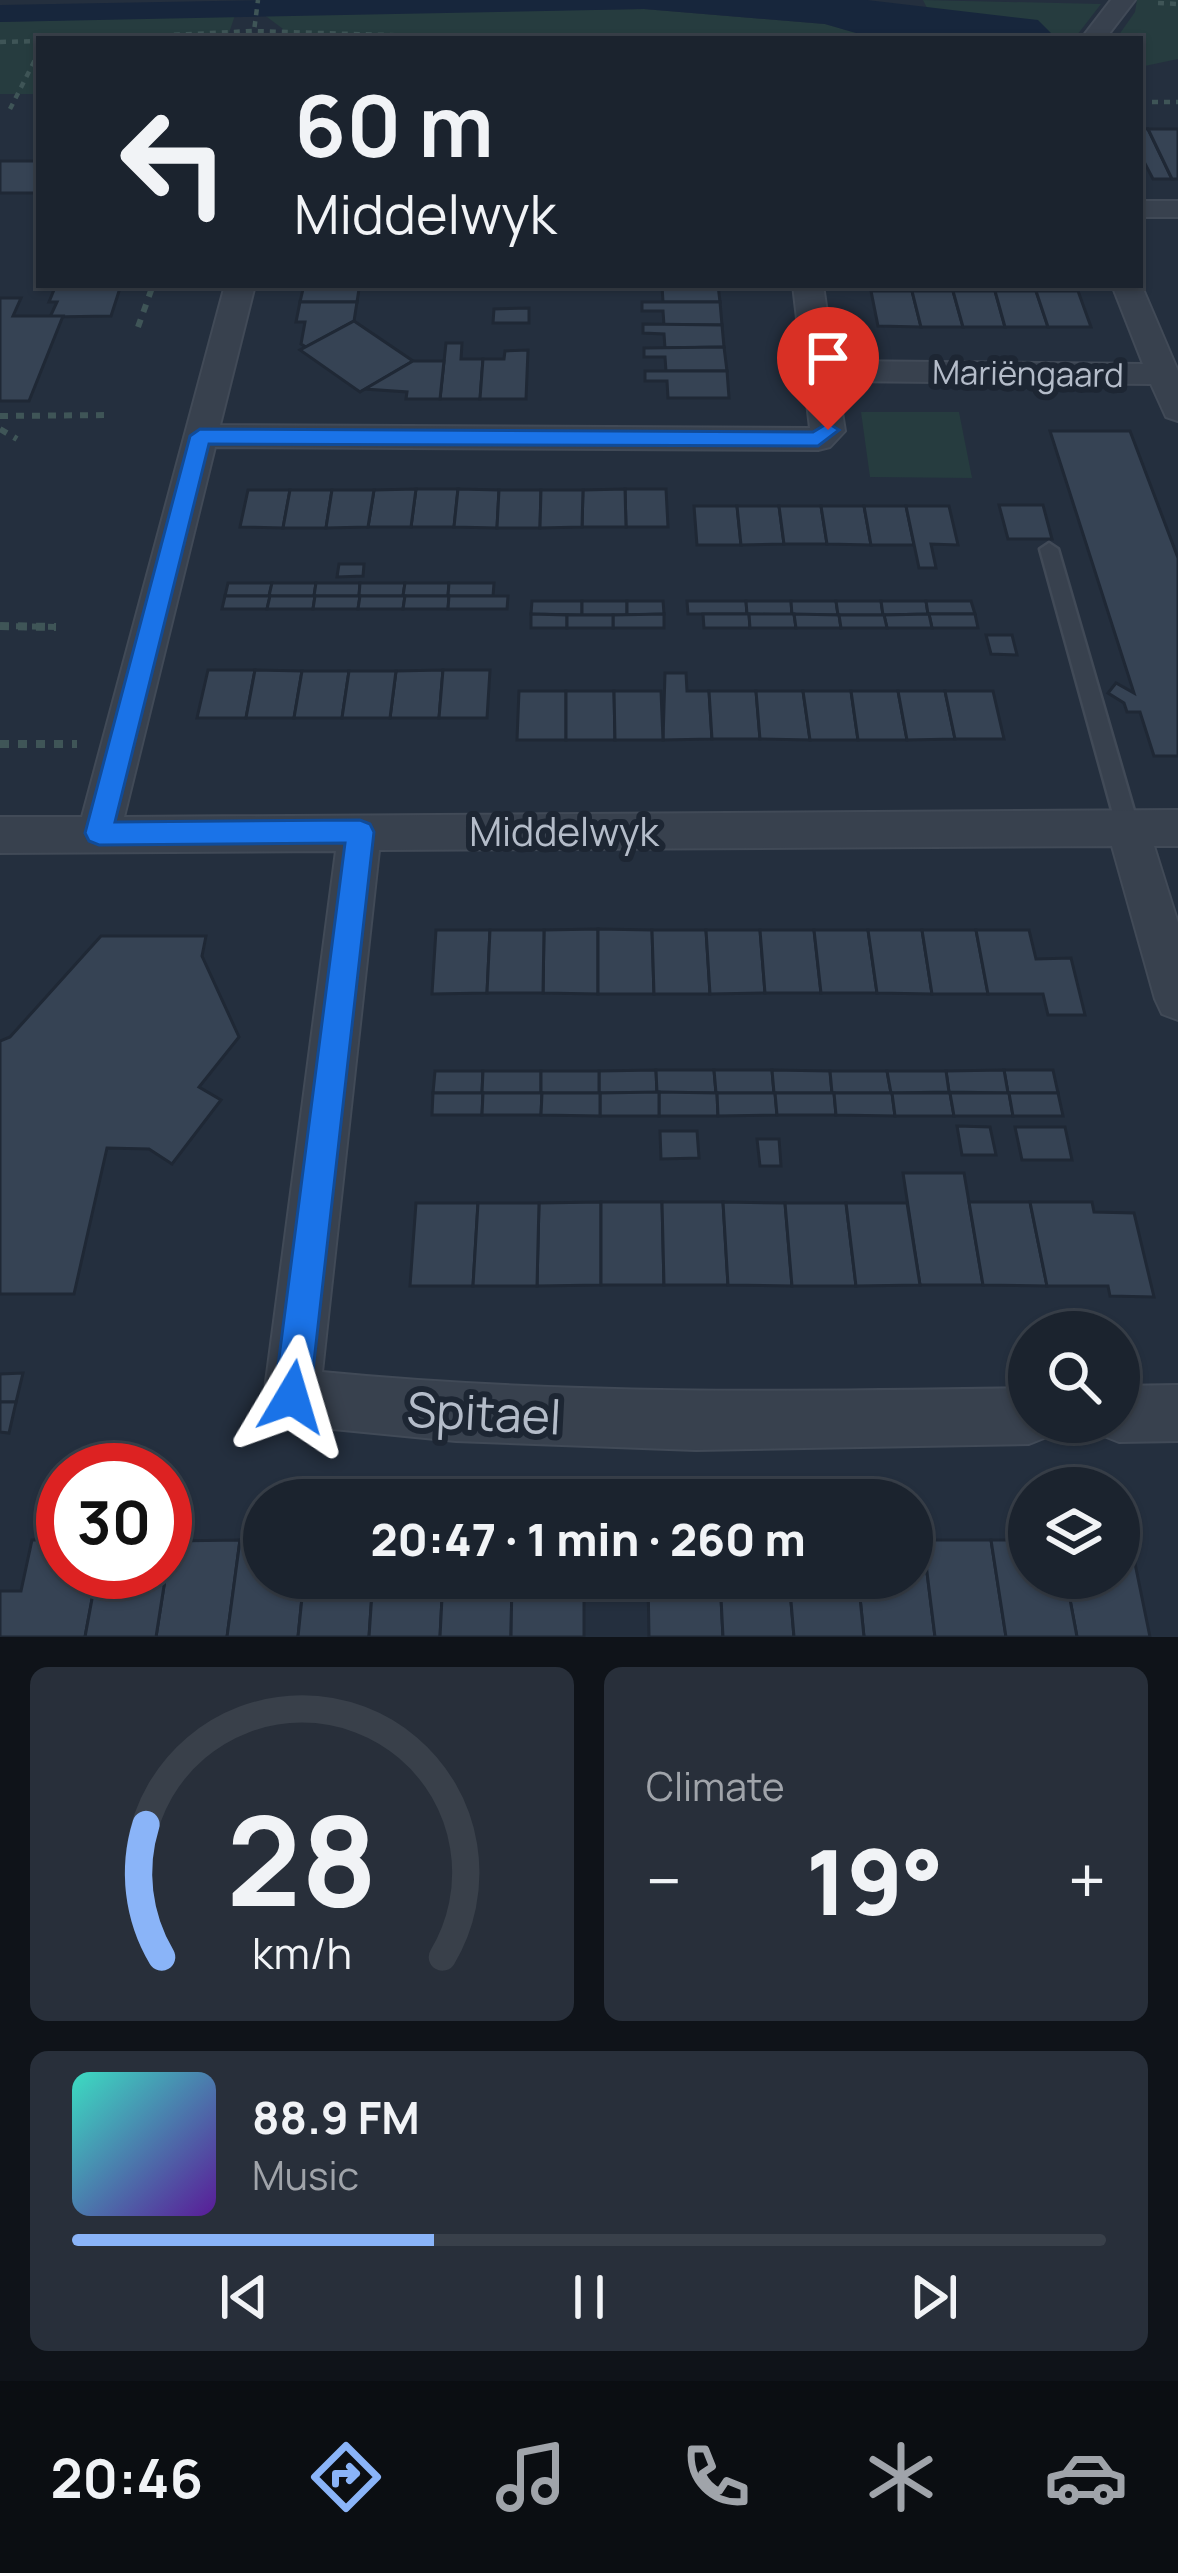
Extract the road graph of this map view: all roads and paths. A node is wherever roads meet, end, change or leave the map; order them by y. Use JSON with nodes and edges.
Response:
{"nodes":[{"id":1,"x":258,"y":0,"type":"edge"},
{"id":2,"x":1123,"y":0,"type":"edge"},
{"id":3,"x":255,"y":16,"type":"junction"},
{"id":4,"x":253,"y":35,"type":"edge"},
{"id":5,"x":237,"y":36,"type":"edge"},
{"id":6,"x":321,"y":36,"type":"edge"},
{"id":7,"x":1095,"y":36,"type":"edge"},
{"id":8,"x":36,"y":41,"type":"edge"},
{"id":9,"x":0,"y":42,"type":"edge"},
{"id":10,"x":36,"y":58,"type":"edge"},
{"id":11,"x":1143,"y":102,"type":"edge"},
{"id":12,"x":1178,"y":102,"type":"edge"},
{"id":13,"x":10,"y":109,"type":"dead end"},
{"id":14,"x":1143,"y":209,"type":"edge"},
{"id":15,"x":1178,"y":209,"type":"edge"},
{"id":16,"x":152,"y":288,"type":"edge"},
{"id":17,"x":239,"y":288,"type":"edge"},
{"id":18,"x":808,"y":288,"type":"edge"},
{"id":19,"x":1128,"y":288,"type":"edge"},
{"id":20,"x":139,"y":327,"type":"dead end"},
{"id":21,"x":822,"y":371,"type":"junction"},
{"id":22,"x":1162,"y":374,"type":"junction"},
{"id":23,"x":1178,"y":410,"type":"edge"},
{"id":24,"x":110,"y":415,"type":"dead end"},
{"id":25,"x":0,"y":416,"type":"edge"},
{"id":26,"x":0,"y":429,"type":"edge"},
{"id":27,"x":200,"y":436,"type":"junction"},
{"id":28,"x":17,"y":439,"type":"dead end"},
{"id":29,"x":1048,"y":548,"type":"dead end"},
{"id":30,"x":0,"y":626,"type":"edge"},
{"id":31,"x":56,"y":627,"type":"dead end"},
{"id":32,"x":22,"y":734,"type":"dead end"},
{"id":33,"x":0,"y":744,"type":"edge"},
{"id":34,"x":18,"y":744,"type":"junction"},
{"id":35,"x":121,"y":745,"type":"junction"},
{"id":36,"x":1128,"y":828,"type":"junction"},
{"id":37,"x":1178,"y":828,"type":"edge"},
{"id":38,"x":360,"y":832,"type":"junction"},
{"id":39,"x":99,"y":833,"type":"junction"},
{"id":40,"x":0,"y":835,"type":"edge"},
{"id":41,"x":1178,"y":999,"type":"edge"},
{"id":42,"x":1178,"y":1413,"type":"edge"},
{"id":43,"x":1140,"y":1414,"type":"edge"},
{"id":44,"x":1008,"y":1416,"type":"edge"}],
"edges":[{"from":1,"to":3,"type":"path"},
{"from":2,"to":7,"type":"street"},
{"from":3,"to":4,"type":"path"},
{"from":3,"to":5,"type":"path"},
{"from":4,"to":5,"type":"path"},
{"from":4,"to":6,"type":"path"},
{"from":8,"to":9,"type":"path"},
{"from":10,"to":13,"type":"path"},
{"from":11,"to":12,"type":"path"},
{"from":14,"to":15,"type":"street"},
{"from":16,"to":20,"type":"path"},
{"from":17,"to":27,"type":"street"},
{"from":18,"to":21,"type":"street"},
{"from":19,"to":22,"type":"street"},
{"from":21,"to":22,"type":"street","name":"Mariëngaard"},
{"from":21,"to":27,"type":"street"},
{"from":22,"to":23,"type":"street"},
{"from":24,"to":25,"type":"path"},
{"from":26,"to":28,"type":"path"},
{"from":27,"to":35,"type":"street"},
{"from":29,"to":36,"type":"lane"},
{"from":30,"to":31,"type":"path"},
{"from":32,"to":34,"type":"path"},
{"from":33,"to":34,"type":"path"},
{"from":34,"to":35,"type":"path"},
{"from":35,"to":39,"type":"street"},
{"from":36,"to":37,"type":"street","name":"Middelwyk"},
{"from":36,"to":38,"type":"street","name":"Middelwyk"},
{"from":36,"to":41,"type":"street"},
{"from":38,"to":39,"type":"street","name":"Middelwyk"},
{"from":38,"to":44,"type":"street","name":"Spitael"},
{"from":39,"to":40,"type":"street","name":"Middelwyk"},
{"from":42,"to":43,"type":"street"}]}
